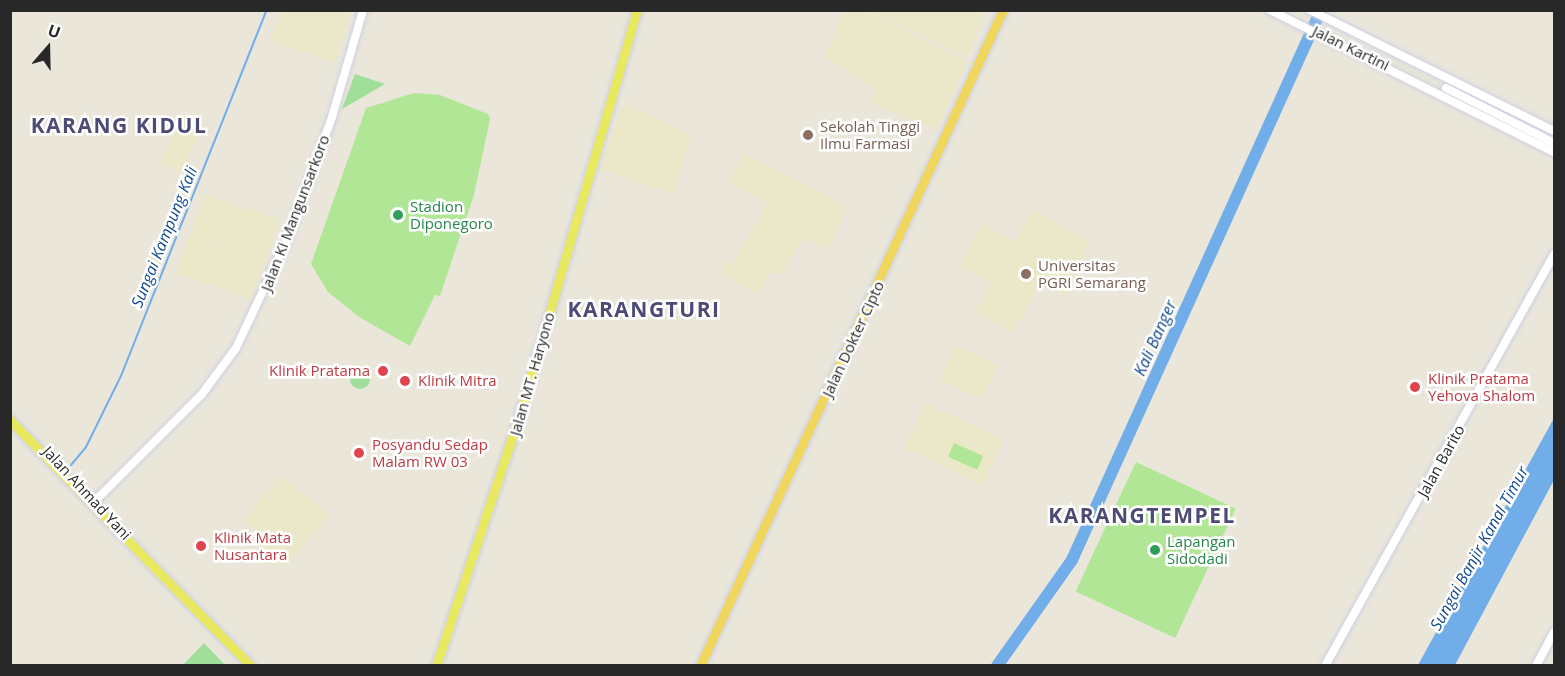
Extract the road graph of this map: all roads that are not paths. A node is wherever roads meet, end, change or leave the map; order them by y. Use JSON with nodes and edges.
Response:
{"nodes":[{"id":1,"x":363,"y":10,"type":"edge"},
{"id":2,"x":637,"y":10,"type":"edge"},
{"id":3,"x":1003,"y":10,"type":"edge"},
{"id":4,"x":1270,"y":10,"type":"edge"},
{"id":5,"x":1311,"y":11,"type":"edge"},
{"id":6,"x":1438,"y":75,"type":"junction"},
{"id":7,"x":1445,"y":87,"type":"junction"},
{"id":8,"x":1431,"y":88,"type":"junction"},
{"id":9,"x":1554,"y":131,"type":"edge"},
{"id":10,"x":1554,"y":143,"type":"edge"},
{"id":11,"x":1554,"y":152,"type":"edge"},
{"id":12,"x":1554,"y":254,"type":"edge"},
{"id":13,"x":10,"y":412,"type":"edge"},
{"id":14,"x":10,"y":420,"type":"edge"},
{"id":15,"x":93,"y":504,"type":"junction"},
{"id":16,"x":1554,"y":632,"type":"edge"},
{"id":17,"x":251,"y":666,"type":"edge"},
{"id":18,"x":436,"y":666,"type":"edge"},
{"id":19,"x":699,"y":666,"type":"edge"},
{"id":20,"x":1325,"y":666,"type":"edge"},
{"id":21,"x":1536,"y":666,"type":"edge"}],
"edges":[{"from":1,"to":15,"type":"main road","name":"Jalan Ki Mangunsarkoro"},
{"from":2,"to":18,"type":"main road","name":"Jalan MT. Haryono"},
{"from":3,"to":19,"type":"highway","name":"Jalan Dokter Cipto"},
{"from":4,"to":8,"type":"main road","name":"Jalan Kartini"},
{"from":5,"to":6,"type":"main road","name":"Jalan Kartini"},
{"from":6,"to":7,"type":"main road"},
{"from":6,"to":9,"type":"main road","name":"Jalan Kartini"},
{"from":7,"to":8,"type":"main road"},
{"from":7,"to":10,"type":"main road"},
{"from":8,"to":11,"type":"main road","name":"Jalan Kartini"},
{"from":12,"to":20,"type":"street","name":"Jalan Barito"},
{"from":13,"to":15,"type":"main road","name":"Jalan Ahmad Yani"},
{"from":14,"to":15,"type":"main road","name":"Jalan Ahmad Yani"},
{"from":15,"to":17,"type":"main road","name":"Jalan Ahmad Yani"},
{"from":16,"to":21,"type":"street"}]}
